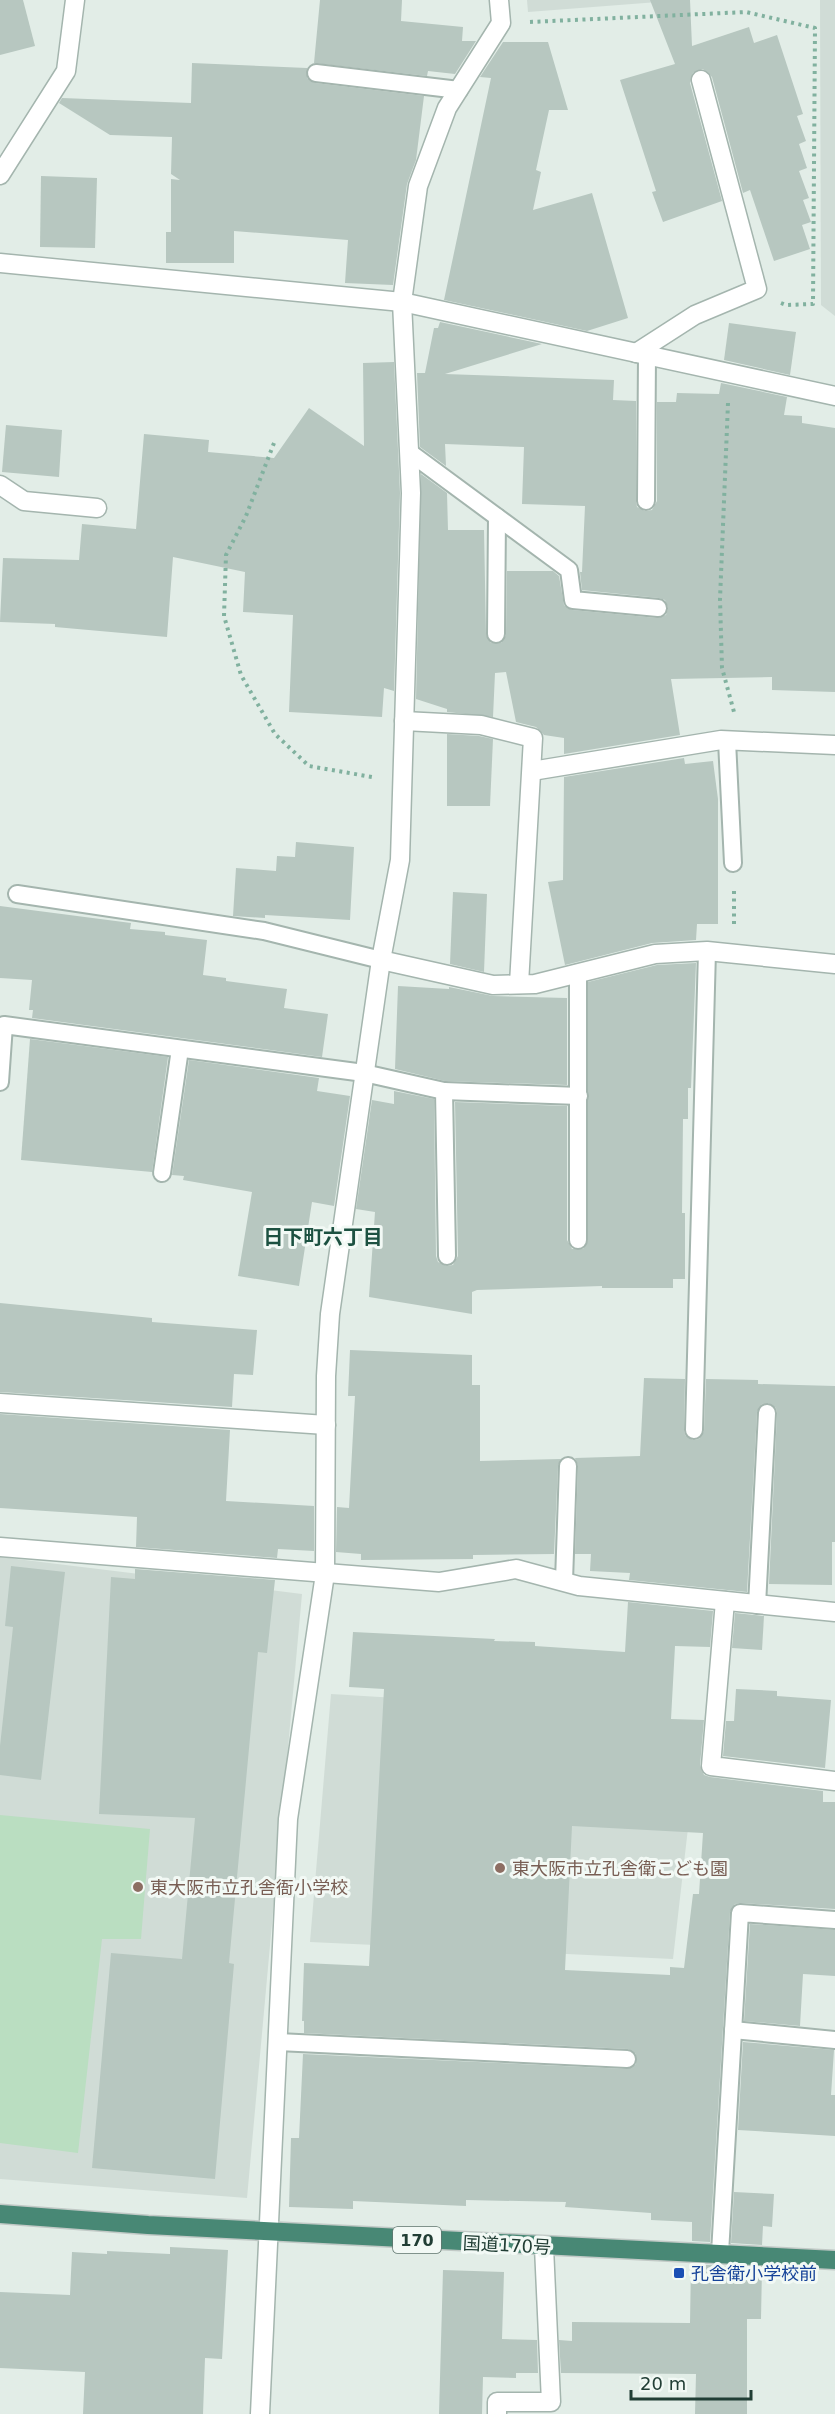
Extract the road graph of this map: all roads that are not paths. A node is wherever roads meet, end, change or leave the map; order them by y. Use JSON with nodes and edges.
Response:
{"nodes":[{"id":1,"x":75,"y":0,"type":"edge"},
{"id":2,"x":499,"y":0,"type":"edge"},
{"id":3,"x":316,"y":73,"type":"dead end"},
{"id":4,"x":701,"y":80,"type":"dead end"},
{"id":5,"x":459,"y":90,"type":"junction"},
{"id":6,"x":0,"y":175,"type":"edge"},
{"id":7,"x":0,"y":263,"type":"edge"},
{"id":8,"x":402,"y":302,"type":"junction"},
{"id":9,"x":641,"y":354,"type":"junction"},
{"id":10,"x":835,"y":396,"type":"edge"},
{"id":11,"x":409,"y":452,"type":"junction"},
{"id":12,"x":0,"y":485,"type":"edge"},
{"id":13,"x":646,"y":501,"type":"dead end"},
{"id":14,"x":97,"y":508,"type":"dead end"},
{"id":15,"x":497,"y":517,"type":"junction"},
{"id":16,"x":658,"y":608,"type":"dead end"},
{"id":17,"x":496,"y":634,"type":"dead end"},
{"id":18,"x":404,"y":721,"type":"junction"},
{"id":19,"x":735,"y":741,"type":"junction"},
{"id":20,"x":835,"y":745,"type":"edge"},
{"id":21,"x":531,"y":771,"type":"junction"},
{"id":22,"x":733,"y":863,"type":"road end"},
{"id":23,"x":17,"y":894,"type":"dead end"},
{"id":24,"x":707,"y":951,"type":"junction"},
{"id":25,"x":381,"y":960,"type":"junction"},
{"id":26,"x":835,"y":964,"type":"edge"},
{"id":27,"x":579,"y":973,"type":"junction"},
{"id":28,"x":519,"y":984,"type":"junction"},
{"id":29,"x":180,"y":1049,"type":"junction"},
{"id":30,"x":364,"y":1073,"type":"junction"},
{"id":31,"x":0,"y":1082,"type":"edge"},
{"id":32,"x":444,"y":1091,"type":"junction"},
{"id":33,"x":579,"y":1096,"type":"junction"},
{"id":34,"x":162,"y":1173,"type":"dead end"},
{"id":35,"x":579,"y":1240,"type":"dead end"},
{"id":36,"x":447,"y":1256,"type":"dead end"},
{"id":37,"x":0,"y":1403,"type":"edge"},
{"id":38,"x":767,"y":1413,"type":"dead end"},
{"id":39,"x":326,"y":1425,"type":"junction"},
{"id":40,"x":694,"y":1430,"type":"dead end"},
{"id":41,"x":568,"y":1466,"type":"dead end"},
{"id":42,"x":0,"y":1547,"type":"edge"},
{"id":43,"x":325,"y":1574,"type":"junction"},
{"id":44,"x":564,"y":1581,"type":"junction"},
{"id":45,"x":725,"y":1601,"type":"junction"},
{"id":46,"x":757,"y":1605,"type":"junction"},
{"id":47,"x":835,"y":1612,"type":"edge"},
{"id":48,"x":835,"y":1781,"type":"edge"},
{"id":49,"x":835,"y":1920,"type":"edge"},
{"id":50,"x":733,"y":2030,"type":"junction"},
{"id":51,"x":835,"y":2040,"type":"edge"},
{"id":52,"x":278,"y":2042,"type":"junction"},
{"id":53,"x":627,"y":2059,"type":"dead end"},
{"id":54,"x":0,"y":2214,"type":"edge"},
{"id":55,"x":268,"y":2231,"type":"junction"},
{"id":56,"x":544,"y":2247,"type":"junction"},
{"id":57,"x":720,"y":2253,"type":"junction"},
{"id":58,"x":835,"y":2260,"type":"edge"},
{"id":59,"x":260,"y":2414,"type":"edge"},
{"id":60,"x":497,"y":2414,"type":"edge"}],
"edges":[{"from":1,"to":6,"type":"street"},
{"from":2,"to":5,"type":"street"},
{"from":3,"to":5,"type":"lane"},
{"from":4,"to":9,"type":"street"},
{"from":5,"to":8,"type":"street"},
{"from":7,"to":8,"type":"street"},
{"from":8,"to":9,"type":"street"},
{"from":8,"to":11,"type":"street"},
{"from":9,"to":10,"type":"street"},
{"from":9,"to":13,"type":"lane"},
{"from":11,"to":15,"type":"lane"},
{"from":11,"to":18,"type":"street"},
{"from":12,"to":14,"type":"street"},
{"from":15,"to":16,"type":"lane"},
{"from":15,"to":17,"type":"lane"},
{"from":18,"to":21,"type":"street"},
{"from":18,"to":25,"type":"street"},
{"from":19,"to":20,"type":"street"},
{"from":19,"to":21,"type":"street"},
{"from":19,"to":22,"type":"lane"},
{"from":21,"to":28,"type":"street"},
{"from":23,"to":25,"type":"lane"},
{"from":24,"to":26,"type":"street"},
{"from":24,"to":27,"type":"street"},
{"from":24,"to":40,"type":"lane"},
{"from":25,"to":28,"type":"street"},
{"from":25,"to":30,"type":"street"},
{"from":27,"to":28,"type":"street"},
{"from":27,"to":33,"type":"lane"},
{"from":29,"to":30,"type":"lane"},
{"from":29,"to":31,"type":"lane"},
{"from":29,"to":34,"type":"lane"},
{"from":30,"to":32,"type":"lane"},
{"from":30,"to":39,"type":"street"},
{"from":32,"to":33,"type":"lane"},
{"from":32,"to":36,"type":"lane"},
{"from":33,"to":35,"type":"lane"},
{"from":37,"to":39,"type":"street"},
{"from":38,"to":46,"type":"lane"},
{"from":39,"to":43,"type":"street"},
{"from":41,"to":44,"type":"lane"},
{"from":42,"to":43,"type":"street"},
{"from":43,"to":44,"type":"street"},
{"from":43,"to":52,"type":"street"},
{"from":44,"to":45,"type":"street"},
{"from":45,"to":46,"type":"street"},
{"from":45,"to":48,"type":"street"},
{"from":46,"to":47,"type":"street"},
{"from":49,"to":50,"type":"lane"},
{"from":50,"to":51,"type":"lane"},
{"from":50,"to":57,"type":"lane"},
{"from":52,"to":53,"type":"lane"},
{"from":52,"to":55,"type":"street"},
{"from":54,"to":55,"type":"highway","name":"国道170号","number":"170"},
{"from":55,"to":56,"type":"highway","name":"国道170号","number":"170"},
{"from":55,"to":59,"type":"street"},
{"from":56,"to":57,"type":"highway","name":"国道170号","number":"170"},
{"from":56,"to":60,"type":"street"},
{"from":57,"to":58,"type":"highway","name":"国道170号","number":"170"}]}
